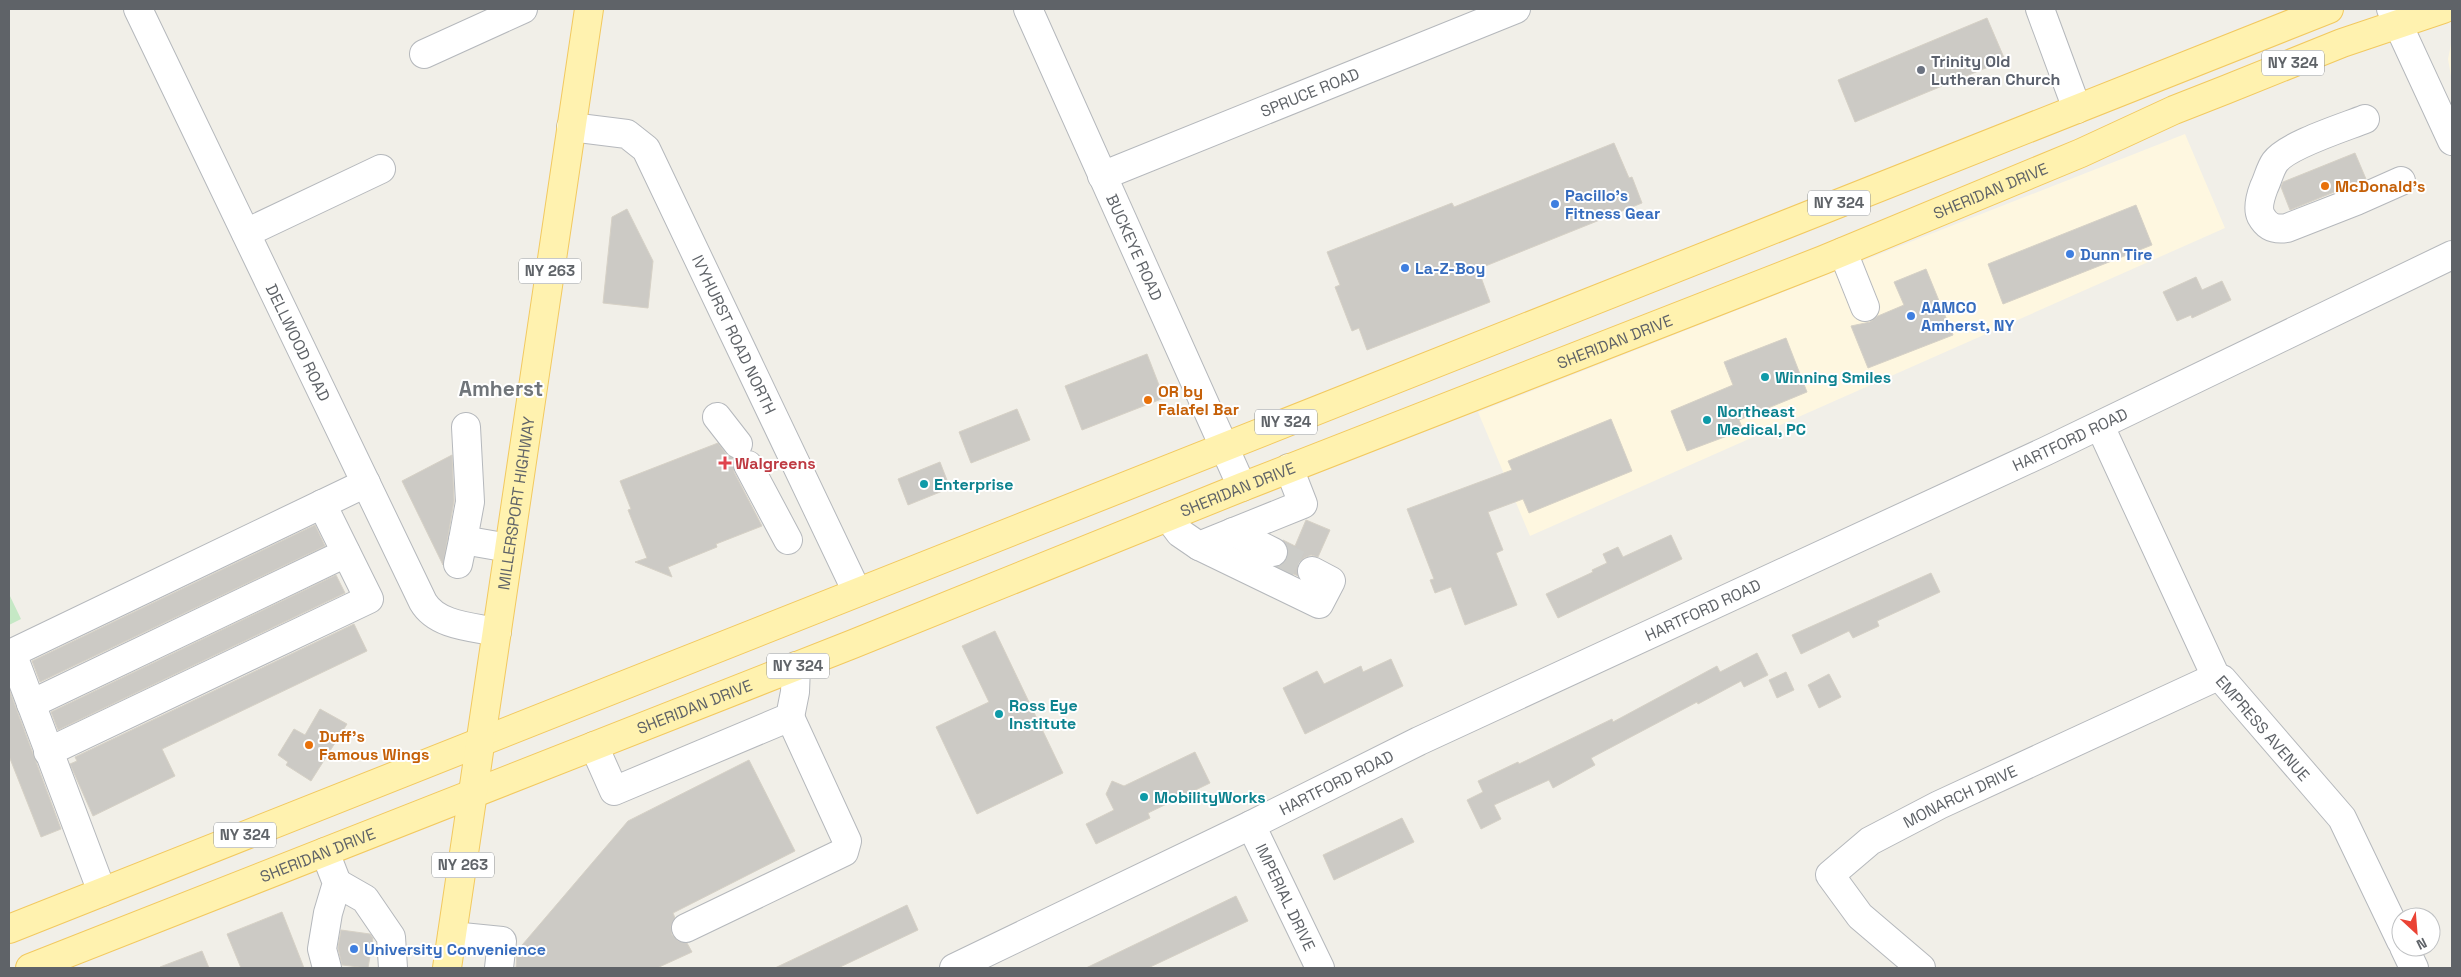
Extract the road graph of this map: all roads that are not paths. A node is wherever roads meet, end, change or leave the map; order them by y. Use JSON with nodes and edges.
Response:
{"nodes":[{"id":1,"x":138,"y":9,"type":"edge"},
{"id":2,"x":523,"y":9,"type":"edge"},
{"id":3,"x":589,"y":9,"type":"edge"},
{"id":4,"x":1028,"y":9,"type":"edge"},
{"id":5,"x":1516,"y":9,"type":"edge"},
{"id":6,"x":2040,"y":9,"type":"edge"},
{"id":7,"x":2329,"y":9,"type":"edge"},
{"id":8,"x":2443,"y":9,"type":"edge"},
{"id":9,"x":2394,"y":17,"type":"edge"},
{"id":10,"x":424,"y":54,"type":"dead end"},
{"id":11,"x":2077,"y":109,"type":"junction"},
{"id":12,"x":2365,"y":119,"type":"dead end"},
{"id":13,"x":571,"y":126,"type":"junction"},
{"id":14,"x":2452,"y":141,"type":"edge"},
{"id":15,"x":381,"y":170,"type":"dead end"},
{"id":16,"x":1102,"y":176,"type":"junction"},
{"id":17,"x":2401,"y":181,"type":"dead end"},
{"id":18,"x":246,"y":233,"type":"junction"},
{"id":19,"x":1843,"y":252,"type":"junction"},
{"id":20,"x":2452,"y":255,"type":"edge"},
{"id":21,"x":1865,"y":307,"type":"dead end"},
{"id":22,"x":717,"y":417,"type":"dead end"},
{"id":23,"x":2100,"y":426,"type":"junction"},
{"id":24,"x":466,"y":427,"type":"dead end"},
{"id":25,"x":1223,"y":447,"type":"junction"},
{"id":26,"x":1289,"y":468,"type":"junction"},
{"id":27,"x":366,"y":483,"type":"junction"},
{"id":28,"x":1242,"y":487,"type":"junction"},
{"id":29,"x":322,"y":504,"type":"junction"},
{"id":30,"x":1168,"y":517,"type":"junction"},
{"id":31,"x":1233,"y":532,"type":"junction"},
{"id":32,"x":788,"y":540,"type":"dead end"},
{"id":33,"x":1199,"y":546,"type":"junction"},
{"id":34,"x":509,"y":548,"type":"junction"},
{"id":35,"x":346,"y":552,"type":"junction"},
{"id":36,"x":1273,"y":552,"type":"tunnel mouth"},
{"id":37,"x":1312,"y":571,"type":"tunnel mouth"},
{"id":38,"x":857,"y":592,"type":"junction"},
{"id":39,"x":497,"y":632,"type":"junction"},
{"id":40,"x":796,"y":666,"type":"junction"},
{"id":41,"x":2216,"y":677,"type":"junction"},
{"id":42,"x":31,"y":704,"type":"junction"},
{"id":43,"x":790,"y":717,"type":"junction"},
{"id":44,"x":482,"y":741,"type":"junction"},
{"id":45,"x":594,"y":746,"type":"junction"},
{"id":46,"x":48,"y":752,"type":"junction"},
{"id":47,"x":473,"y":794,"type":"junction"},
{"id":48,"x":1250,"y":825,"type":"junction"},
{"id":49,"x":325,"y":852,"type":"junction"},
{"id":50,"x":337,"y":883,"type":"junction"},
{"id":51,"x":102,"y":892,"type":"junction"},
{"id":52,"x":2391,"y":920,"type":"edge"},
{"id":53,"x":686,"y":928,"type":"dead end"},
{"id":54,"x":9,"y":929,"type":"edge"},
{"id":55,"x":452,"y":936,"type":"junction"},
{"id":56,"x":399,"y":967,"type":"edge"},
{"id":57,"x":30,"y":968,"type":"edge"},
{"id":58,"x":327,"y":968,"type":"edge"},
{"id":59,"x":447,"y":968,"type":"edge"},
{"id":60,"x":499,"y":968,"type":"edge"},
{"id":61,"x":954,"y":968,"type":"edge"},
{"id":62,"x":1320,"y":968,"type":"edge"},
{"id":63,"x":1920,"y":968,"type":"edge"}],
"edges":[{"from":1,"to":18,"type":"street","name":"DELLWOOD ROAD"},
{"from":2,"to":10,"type":"street"},
{"from":3,"to":13,"type":"main road","name":"MILLERSPORT HIGHWAY","number":"NY 263"},
{"from":4,"to":16,"type":"street","name":"BUCKEYE ROAD"},
{"from":5,"to":16,"type":"street","name":"SPRUCE ROAD"},
{"from":6,"to":11,"type":"street"},
{"from":7,"to":11,"type":"main road","number":"NY 324"},
{"from":8,"to":9,"type":"main road","name":"SHERIDAN DRIVE","number":"NY 324"},
{"from":9,"to":14,"type":"street"},
{"from":9,"to":19,"type":"main road","name":"SHERIDAN DRIVE","number":"NY 324"},
{"from":11,"to":25,"type":"main road","number":"NY 324"},
{"from":12,"to":17,"type":"street"},
{"from":13,"to":34,"type":"main road","name":"MILLERSPORT HIGHWAY","number":"NY 263"},
{"from":13,"to":38,"type":"street","name":"IVYHURST ROAD NORTH"},
{"from":15,"to":18,"type":"street"},
{"from":16,"to":25,"type":"street","name":"BUCKEYE ROAD"},
{"from":18,"to":27,"type":"street","name":"DELLWOOD ROAD"},
{"from":19,"to":21,"type":"street"},
{"from":19,"to":26,"type":"main road","name":"SHERIDAN DRIVE","number":"NY 324"},
{"from":20,"to":23,"type":"street","name":"HARTFORD ROAD"},
{"from":22,"to":32,"type":"street"},
{"from":23,"to":41,"type":"street","name":"EMPRESS AVENUE"},
{"from":23,"to":48,"type":"street","name":"HARTFORD ROAD"},
{"from":24,"to":34,"type":"street"},
{"from":25,"to":28,"type":"street","name":"BUCKEYE ROAD"},
{"from":25,"to":38,"type":"main road","number":"NY 324"},
{"from":26,"to":28,"type":"main road","name":"SHERIDAN DRIVE","number":"NY 324"},
{"from":26,"to":31,"type":"street"},
{"from":27,"to":29,"type":"street"},
{"from":27,"to":39,"type":"street","name":"DELLWOOD ROAD"},
{"from":28,"to":30,"type":"main road","name":"SHERIDAN DRIVE","number":"NY 324"},
{"from":29,"to":35,"type":"street"},
{"from":29,"to":42,"type":"street"},
{"from":30,"to":33,"type":"street"},
{"from":30,"to":40,"type":"main road","name":"SHERIDAN DRIVE","number":"NY 324"},
{"from":31,"to":33,"type":"street"},
{"from":31,"to":36,"type":"street"},
{"from":33,"to":37,"type":"street"},
{"from":34,"to":39,"type":"main road","name":"MILLERSPORT HIGHWAY","number":"NY 263"},
{"from":35,"to":42,"type":"street"},
{"from":35,"to":46,"type":"street"},
{"from":38,"to":44,"type":"main road","number":"NY 324"},
{"from":39,"to":44,"type":"main road","name":"MILLERSPORT HIGHWAY","number":"NY 263"},
{"from":40,"to":43,"type":"street"},
{"from":40,"to":45,"type":"main road","name":"SHERIDAN DRIVE","number":"NY 324"},
{"from":41,"to":52,"type":"street","name":"EMPRESS AVENUE"},
{"from":41,"to":63,"type":"street","name":"MONARCH DRIVE"},
{"from":42,"to":46,"type":"street"},
{"from":43,"to":45,"type":"street"},
{"from":43,"to":53,"type":"street"},
{"from":44,"to":47,"type":"main road","name":"MILLERSPORT HIGHWAY","number":"NY 263"},
{"from":44,"to":51,"type":"main road","number":"NY 324"},
{"from":45,"to":47,"type":"main road","name":"SHERIDAN DRIVE","number":"NY 324"},
{"from":46,"to":51,"type":"street"},
{"from":47,"to":49,"type":"main road","name":"SHERIDAN DRIVE","number":"NY 324"},
{"from":47,"to":55,"type":"main road","name":"MILLERSPORT HIGHWAY","number":"NY 263"},
{"from":48,"to":61,"type":"street","name":"HARTFORD ROAD"},
{"from":48,"to":62,"type":"street","name":"IMPERIAL DRIVE"},
{"from":49,"to":50,"type":"street"},
{"from":49,"to":57,"type":"main road","name":"SHERIDAN DRIVE","number":"NY 324"},
{"from":50,"to":56,"type":"street"},
{"from":50,"to":58,"type":"street"},
{"from":51,"to":54,"type":"main road","number":"NY 324"},
{"from":55,"to":59,"type":"main road","name":"MILLERSPORT HIGHWAY","number":"NY 263"},
{"from":55,"to":60,"type":"street"}]}
